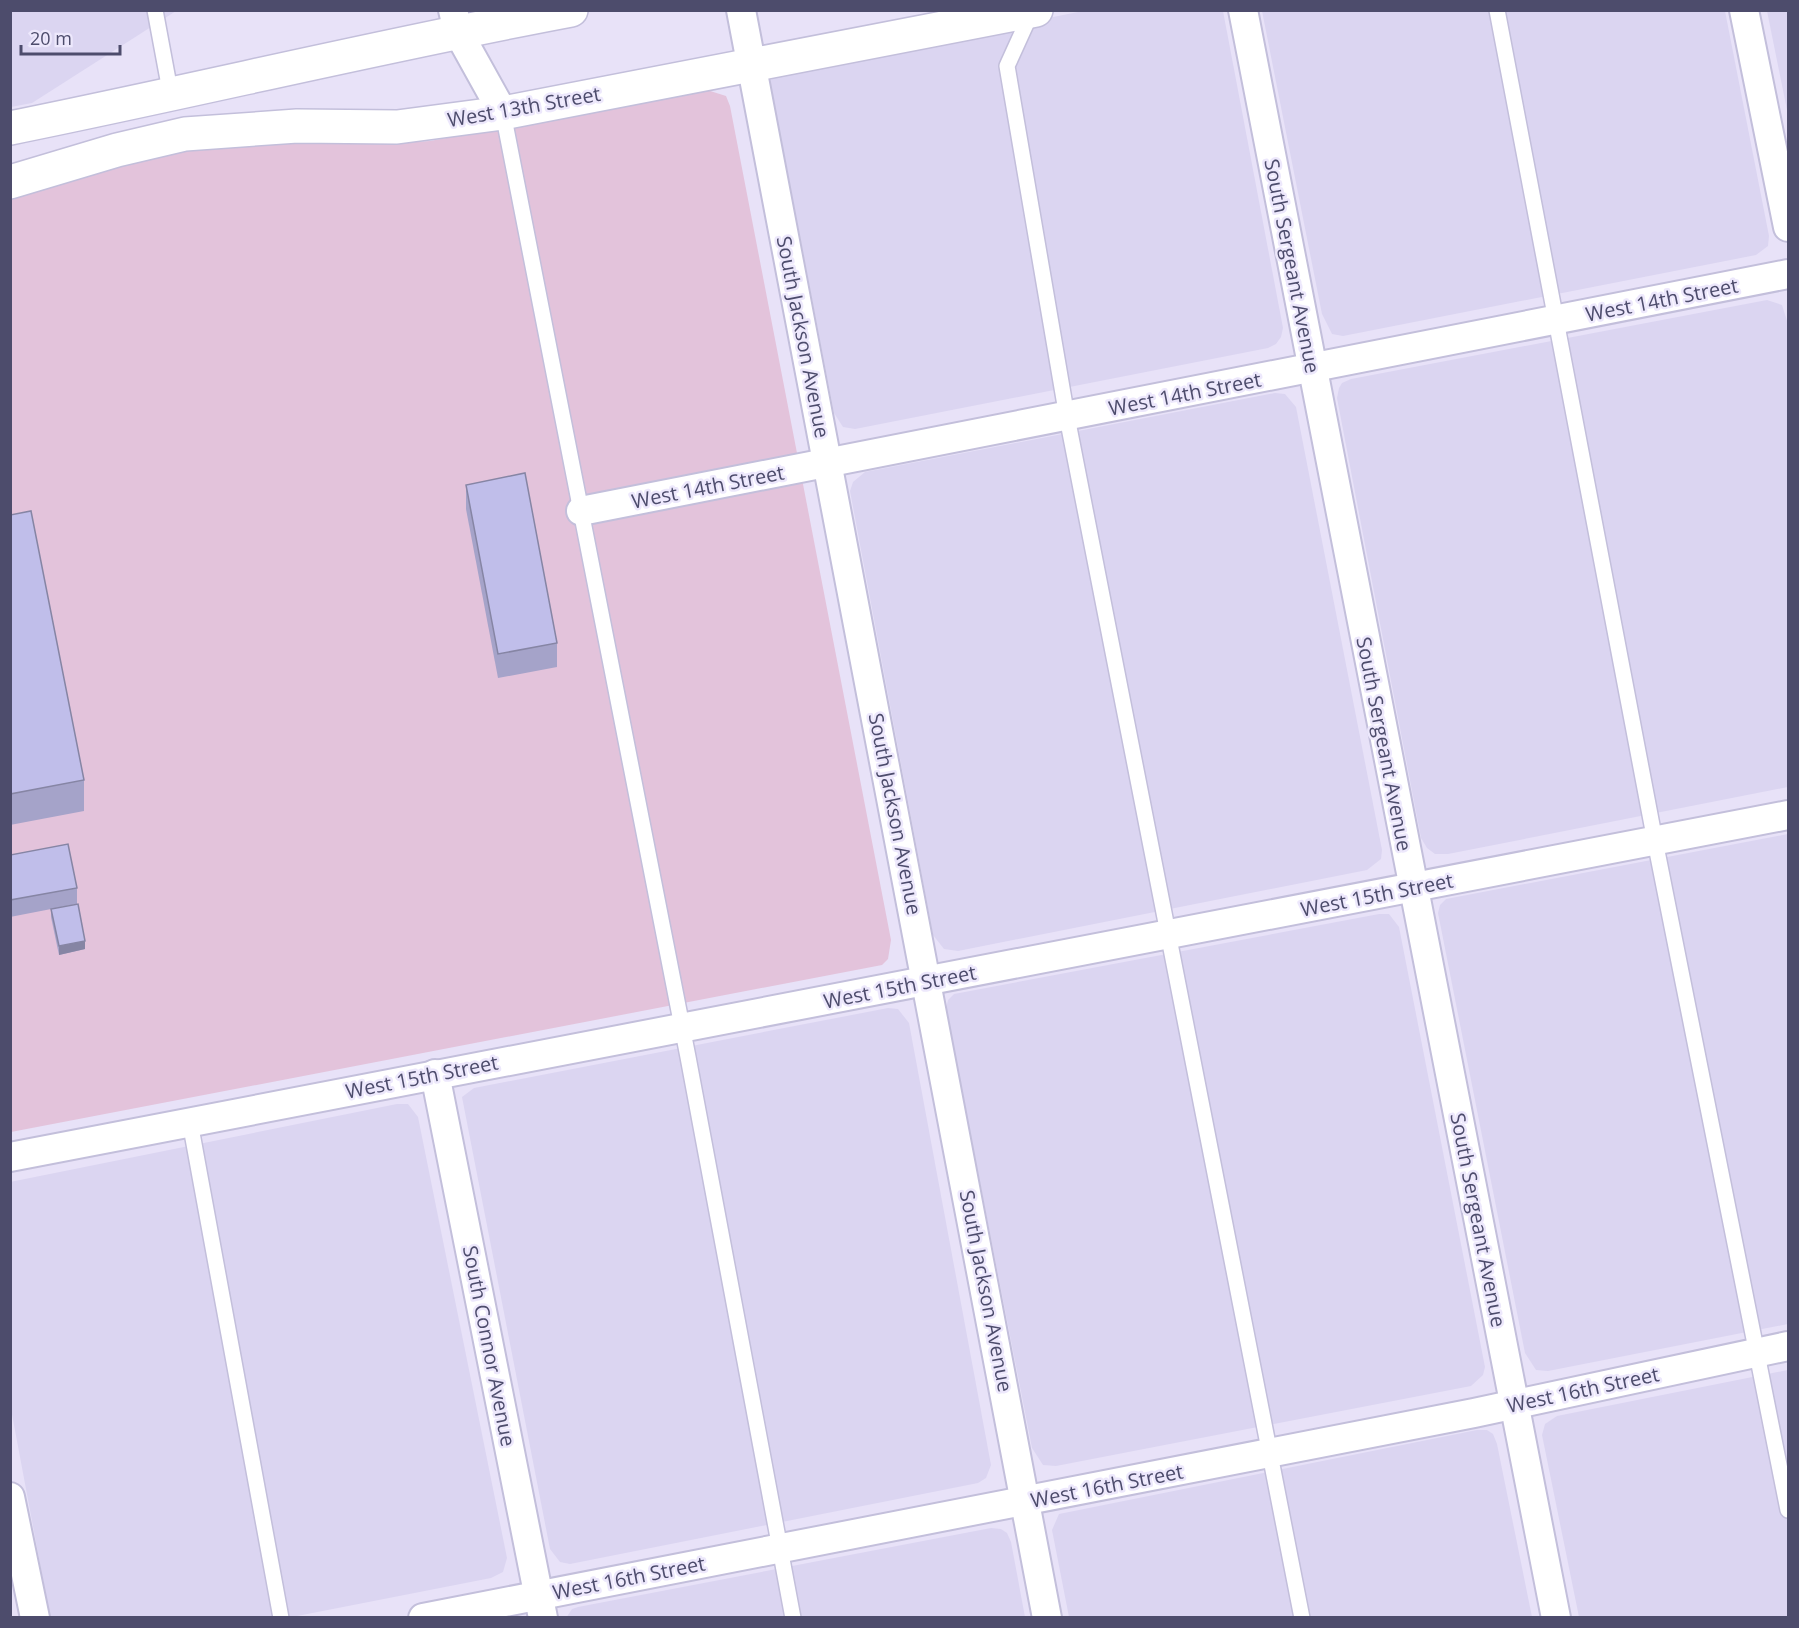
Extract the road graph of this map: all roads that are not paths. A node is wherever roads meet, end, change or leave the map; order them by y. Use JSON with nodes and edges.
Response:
{"nodes":[{"id":1,"x":155,"y":10,"type":"edge"},
{"id":2,"x":571,"y":10,"type":"edge"},
{"id":3,"x":741,"y":10,"type":"edge"},
{"id":4,"x":1243,"y":10,"type":"edge"},
{"id":5,"x":1497,"y":10,"type":"edge"},
{"id":6,"x":1744,"y":10,"type":"edge"},
{"id":7,"x":1033,"y":11,"type":"edge"},
{"id":8,"x":456,"y":21,"type":"edge"},
{"id":9,"x":750,"y":66,"type":"junction"},
{"id":10,"x":171,"y":96,"type":"junction"},
{"id":11,"x":503,"y":113,"type":"junction"},
{"id":12,"x":10,"y":128,"type":"edge"},
{"id":13,"x":10,"y":182,"type":"edge"},
{"id":14,"x":1788,"y":226,"type":"edge"},
{"id":15,"x":1788,"y":274,"type":"edge"},
{"id":16,"x":1558,"y":320,"type":"junction"},
{"id":17,"x":1312,"y":369,"type":"junction"},
{"id":18,"x":1067,"y":417,"type":"junction"},
{"id":19,"x":828,"y":465,"type":"junction"},
{"id":20,"x":581,"y":511,"type":"junction"},
{"id":21,"x":1788,"y":815,"type":"edge"},
{"id":22,"x":1655,"y":841,"type":"junction"},
{"id":23,"x":1413,"y":888,"type":"junction"},
{"id":24,"x":1169,"y":935,"type":"junction"},
{"id":25,"x":927,"y":982,"type":"junction"},
{"id":26,"x":682,"y":1028,"type":"junction"},
{"id":27,"x":435,"y":1074,"type":"junction"},
{"id":28,"x":190,"y":1122,"type":"junction"},
{"id":29,"x":10,"y":1157,"type":"edge"},
{"id":30,"x":1788,"y":1346,"type":"edge"},
{"id":31,"x":1757,"y":1353,"type":"junction"},
{"id":32,"x":1514,"y":1405,"type":"junction"},
{"id":33,"x":1270,"y":1453,"type":"junction"},
{"id":34,"x":10,"y":1497,"type":"edge"},
{"id":35,"x":1025,"y":1502,"type":"junction"},
{"id":36,"x":1788,"y":1510,"type":"edge"},
{"id":37,"x":780,"y":1549,"type":"junction"},
{"id":38,"x":541,"y":1606,"type":"edge"},
{"id":39,"x":35,"y":1617,"type":"edge"},
{"id":40,"x":281,"y":1617,"type":"edge"},
{"id":41,"x":423,"y":1617,"type":"edge"},
{"id":42,"x":793,"y":1617,"type":"edge"},
{"id":43,"x":1047,"y":1617,"type":"edge"},
{"id":44,"x":1302,"y":1617,"type":"edge"},
{"id":45,"x":1556,"y":1617,"type":"edge"}],
"edges":[{"from":1,"to":10,"type":"lane"},
{"from":2,"to":8,"type":"street"},
{"from":3,"to":9,"type":"street","name":"South Jackson Avenue"},
{"from":4,"to":17,"type":"street","name":"South Sergeant Avenue"},
{"from":5,"to":16,"type":"lane"},
{"from":6,"to":14,"type":"street"},
{"from":7,"to":9,"type":"street","name":"West 13th Street"},
{"from":7,"to":18,"type":"lane"},
{"from":8,"to":10,"type":"street"},
{"from":8,"to":11,"type":"street"},
{"from":9,"to":11,"type":"street","name":"West 13th Street"},
{"from":9,"to":19,"type":"street","name":"South Jackson Avenue"},
{"from":10,"to":12,"type":"street"},
{"from":11,"to":13,"type":"street","name":"West 13th Street"},
{"from":11,"to":20,"type":"lane"},
{"from":15,"to":16,"type":"street","name":"West 14th Street"},
{"from":16,"to":17,"type":"street","name":"West 14th Street"},
{"from":16,"to":22,"type":"lane"},
{"from":17,"to":18,"type":"street","name":"West 14th Street"},
{"from":17,"to":23,"type":"street","name":"South Sergeant Avenue"},
{"from":18,"to":19,"type":"street","name":"West 14th Street"},
{"from":18,"to":24,"type":"lane"},
{"from":19,"to":20,"type":"street","name":"West 14th Street"},
{"from":19,"to":25,"type":"street","name":"South Jackson Avenue"},
{"from":20,"to":26,"type":"lane"},
{"from":21,"to":22,"type":"street","name":"West 15th Street"},
{"from":22,"to":23,"type":"street","name":"West 15th Street"},
{"from":22,"to":31,"type":"lane"},
{"from":23,"to":24,"type":"street","name":"West 15th Street"},
{"from":23,"to":32,"type":"street","name":"South Sergeant Avenue"},
{"from":24,"to":25,"type":"street","name":"West 15th Street"},
{"from":24,"to":33,"type":"lane"},
{"from":25,"to":26,"type":"street","name":"West 15th Street"},
{"from":25,"to":35,"type":"street","name":"South Jackson Avenue"},
{"from":26,"to":27,"type":"street","name":"West 15th Street"},
{"from":26,"to":37,"type":"lane"},
{"from":27,"to":28,"type":"street","name":"West 15th Street"},
{"from":27,"to":38,"type":"street","name":"South Connor Avenue"},
{"from":28,"to":29,"type":"street","name":"West 15th Street"},
{"from":28,"to":40,"type":"lane"},
{"from":30,"to":31,"type":"street","name":"West 16th Street"},
{"from":31,"to":32,"type":"street","name":"West 16th Street"},
{"from":31,"to":36,"type":"lane"},
{"from":32,"to":33,"type":"street","name":"West 16th Street"},
{"from":32,"to":45,"type":"street","name":"South Sergeant Avenue"},
{"from":33,"to":35,"type":"street","name":"West 16th Street"},
{"from":33,"to":44,"type":"lane"},
{"from":34,"to":39,"type":"street"},
{"from":35,"to":37,"type":"street","name":"West 16th Street"},
{"from":35,"to":43,"type":"street","name":"South Jackson Avenue"},
{"from":37,"to":38,"type":"street","name":"West 16th Street"},
{"from":37,"to":42,"type":"lane"},
{"from":38,"to":41,"type":"street","name":"West 16th Street"}]}
